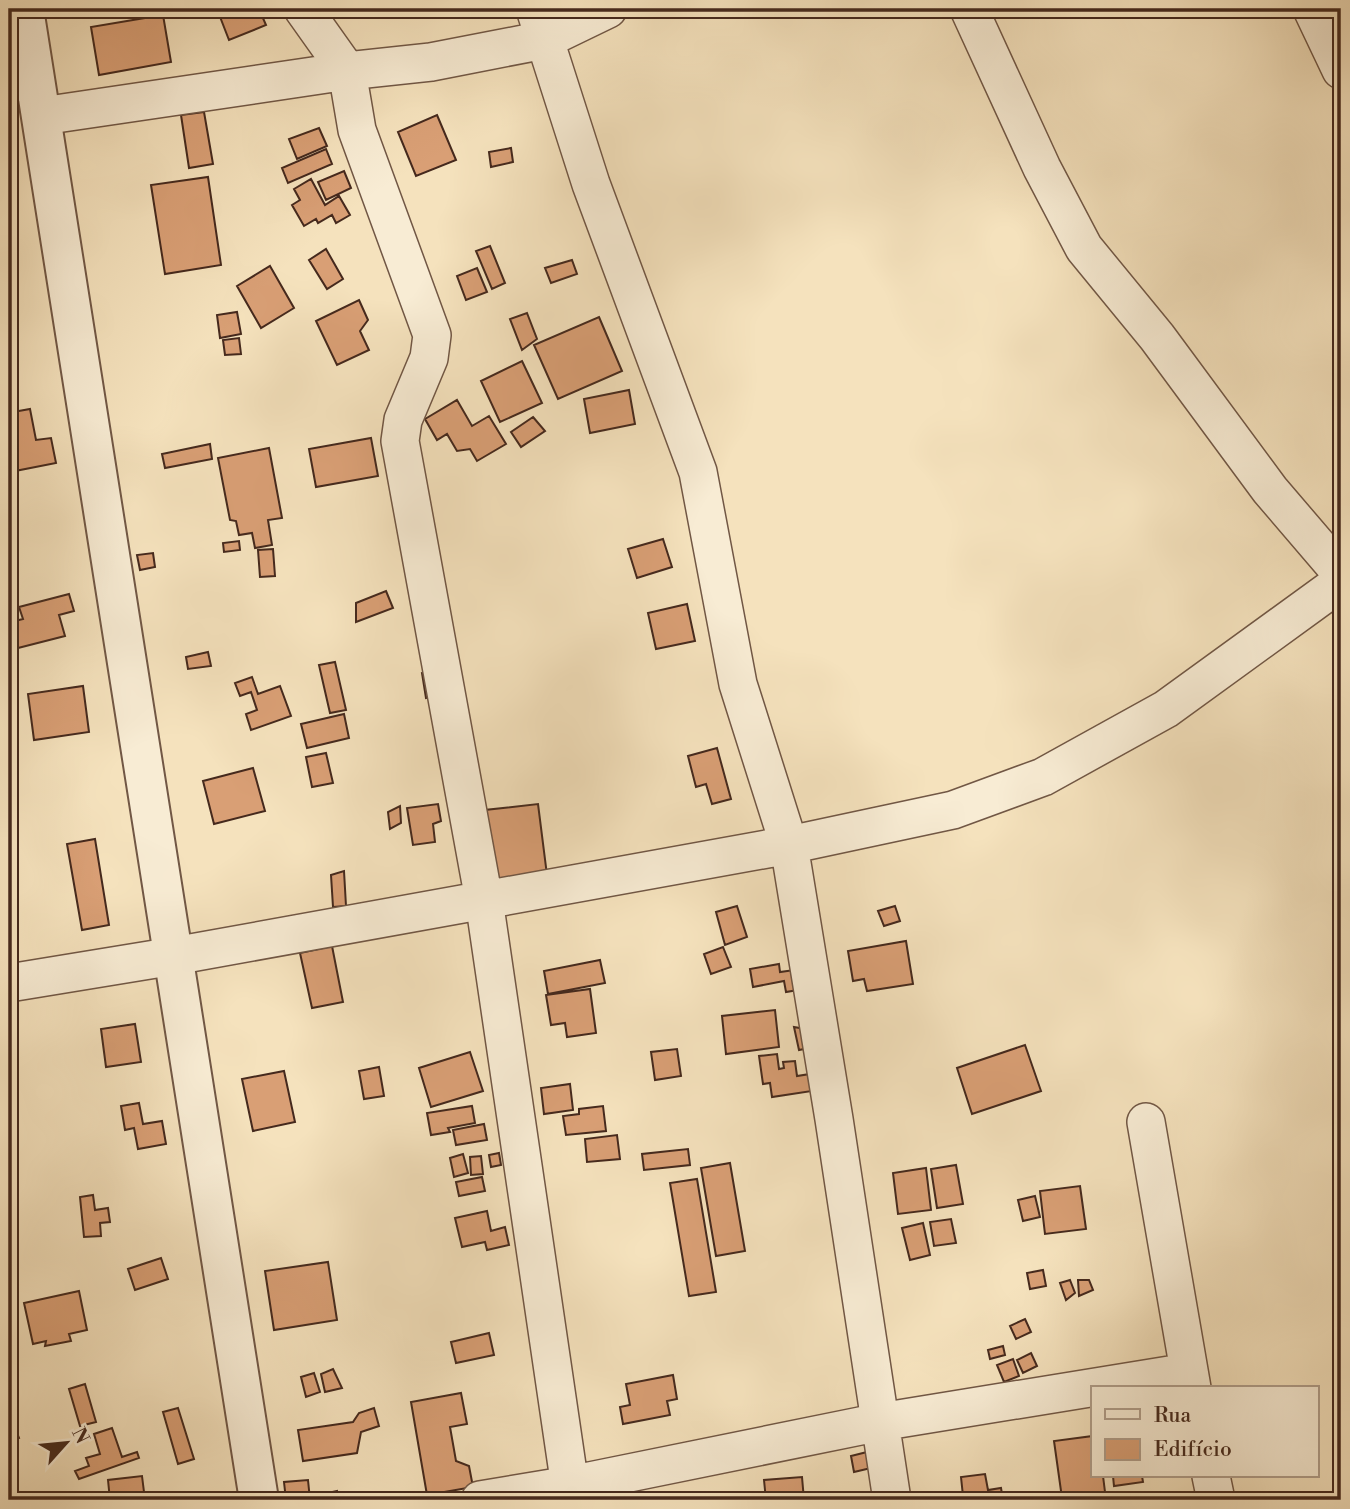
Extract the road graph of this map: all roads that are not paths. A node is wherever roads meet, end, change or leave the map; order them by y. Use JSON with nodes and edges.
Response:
{"nodes":[{"id":1,"x":24,"y":9,"type":"edge"},
{"id":2,"x":303,"y":9,"type":"edge"},
{"id":3,"x":608,"y":9,"type":"edge"},
{"id":4,"x":969,"y":9,"type":"edge"},
{"id":5,"x":1312,"y":9,"type":"edge"},
{"id":6,"x":539,"y":24,"type":"edge"},
{"id":7,"x":1341,"y":70,"type":"edge"},
{"id":8,"x":347,"y":71,"type":"junction"},
{"id":9,"x":29,"y":93,"type":"edge"},
{"id":10,"x":1341,"y":573,"type":"edge"},
{"id":11,"x":1341,"y":582,"type":"edge"},
{"id":12,"x":789,"y":845,"type":"junction"},
{"id":13,"x":484,"y":900,"type":"junction"},
{"id":14,"x":174,"y":956,"type":"junction"},
{"id":15,"x":9,"y":983,"type":"edge"},
{"id":16,"x":1146,"y":1122,"type":"dead end"},
{"id":17,"x":1190,"y":1380,"type":"edge"},
{"id":18,"x":1146,"y":1386,"type":"edge"},
{"id":19,"x":1091,"y":1393,"type":"edge"},
{"id":20,"x":880,"y":1422,"type":"junction"},
{"id":21,"x":1211,"y":1478,"type":"edge"},
{"id":22,"x":571,"y":1492,"type":"edge"},
{"id":23,"x":259,"y":1500,"type":"edge"},
{"id":24,"x":480,"y":1500,"type":"edge"},
{"id":25,"x":892,"y":1500,"type":"edge"},
{"id":26,"x":1216,"y":1500,"type":"edge"}],
"edges":[{"from":1,"to":9,"type":"street"},
{"from":2,"to":8,"type":"street"},
{"from":3,"to":6,"type":"street"},
{"from":4,"to":10,"type":"street"},
{"from":5,"to":7,"type":"street"},
{"from":6,"to":8,"type":"street"},
{"from":6,"to":12,"type":"street"},
{"from":8,"to":9,"type":"street"},
{"from":8,"to":13,"type":"street"},
{"from":9,"to":14,"type":"street"},
{"from":11,"to":12,"type":"street"},
{"from":12,"to":13,"type":"street"},
{"from":12,"to":20,"type":"street"},
{"from":13,"to":14,"type":"street"},
{"from":13,"to":22,"type":"street"},
{"from":14,"to":15,"type":"street"},
{"from":14,"to":23,"type":"street"},
{"from":16,"to":17,"type":"street"},
{"from":17,"to":18,"type":"street"},
{"from":19,"to":20,"type":"street"},
{"from":20,"to":22,"type":"street"},
{"from":20,"to":25,"type":"street"},
{"from":21,"to":26,"type":"street"},
{"from":22,"to":24,"type":"street"}]}
